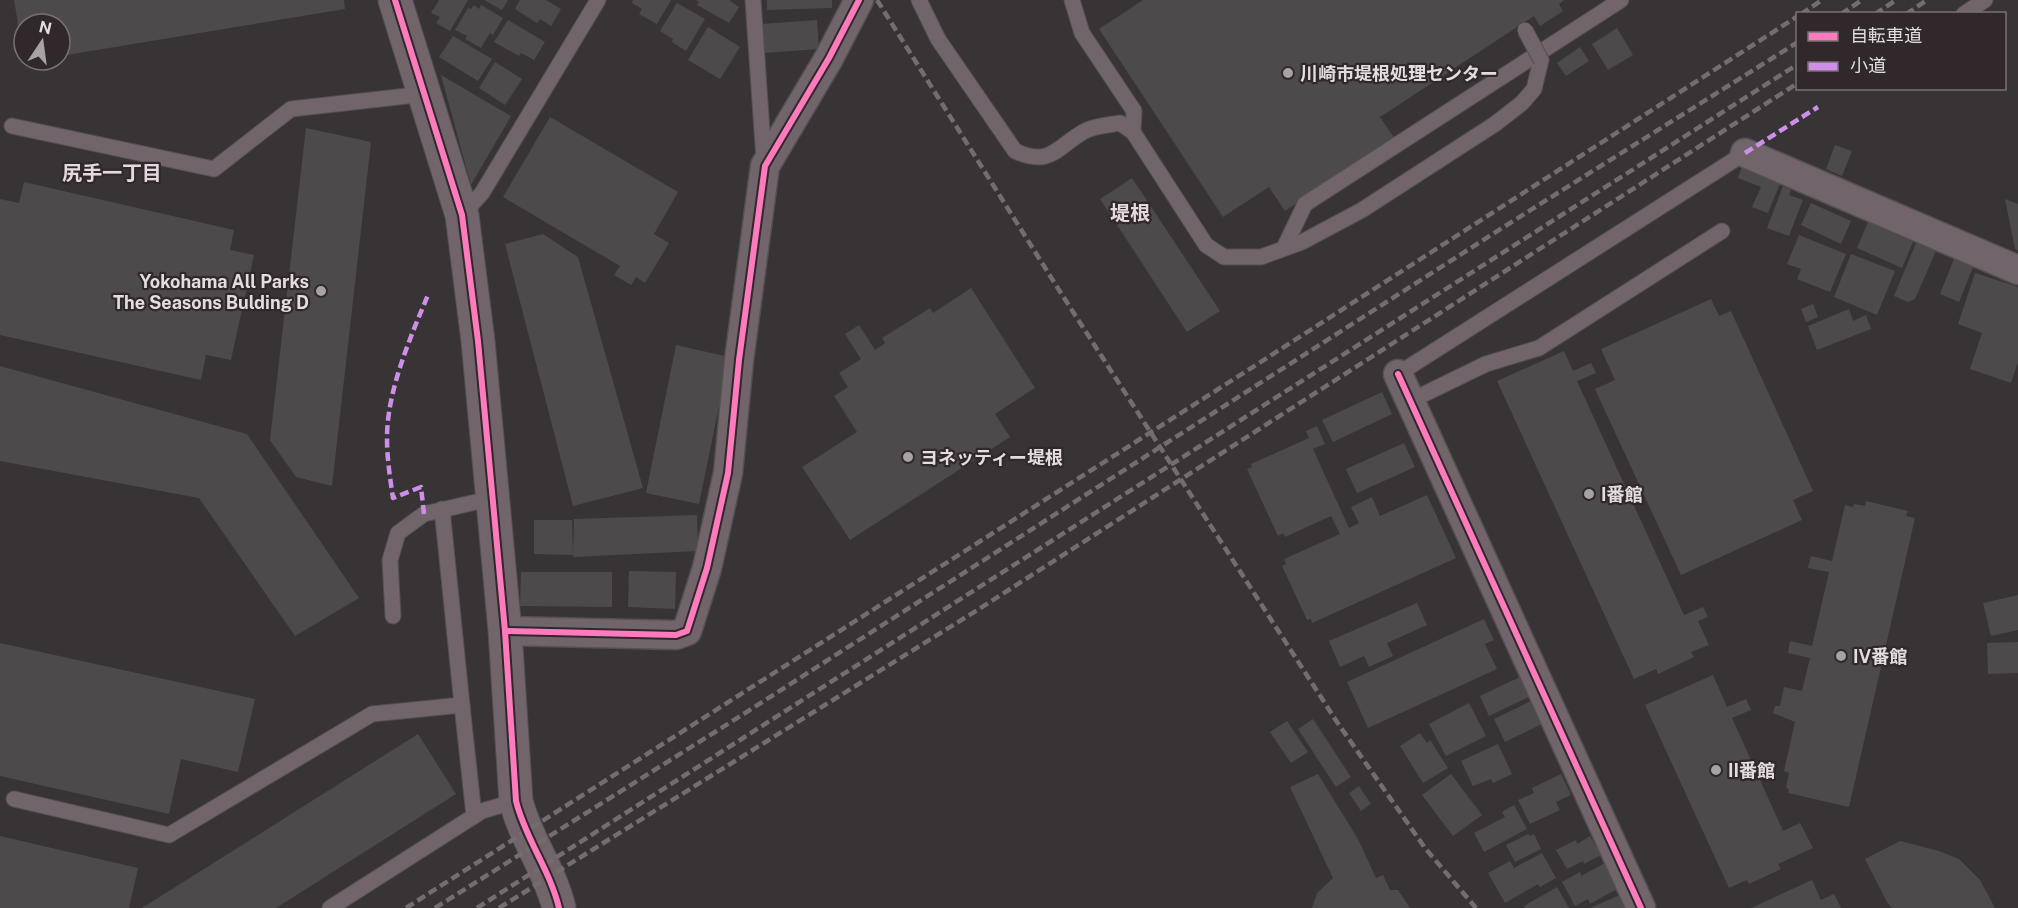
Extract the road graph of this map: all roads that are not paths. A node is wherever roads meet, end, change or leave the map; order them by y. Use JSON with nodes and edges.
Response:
{"nodes":[{"id":1,"x":395,"y":0,"type":"edge"},
{"id":2,"x":598,"y":0,"type":"edge"},
{"id":3,"x":753,"y":0,"type":"edge"},
{"id":4,"x":859,"y":0,"type":"edge"},
{"id":5,"x":919,"y":0,"type":"edge"},
{"id":6,"x":1072,"y":0,"type":"edge"},
{"id":7,"x":1621,"y":0,"type":"edge"},
{"id":8,"x":1985,"y":0,"type":"edge"},
{"id":9,"x":1967,"y":12,"type":"edge"},
{"id":10,"x":1525,"y":30,"type":"dead end"},
{"id":11,"x":425,"y":94,"type":"junction"},
{"id":12,"x":12,"y":126,"type":"dead end"},
{"id":13,"x":1133,"y":132,"type":"junction"},
{"id":14,"x":1745,"y":153,"type":"joint"},
{"id":15,"x":765,"y":166,"type":"junction"},
{"id":16,"x":462,"y":215,"type":"junction"},
{"id":17,"x":1722,"y":231,"type":"dead end"},
{"id":18,"x":1284,"y":248,"type":"junction"},
{"id":19,"x":2018,"y":270,"type":"edge"},
{"id":20,"x":1398,"y":374,"type":"joint"},
{"id":21,"x":1410,"y":401,"type":"junction"},
{"id":22,"x":493,"y":498,"type":"junction"},
{"id":23,"x":442,"y":509,"type":"junction"},
{"id":24,"x":393,"y":616,"type":"dead end"},
{"id":25,"x":505,"y":631,"type":"junction"},
{"id":26,"x":462,"y":705,"type":"junction"},
{"id":27,"x":14,"y":799,"type":"dead end"},
{"id":28,"x":516,"y":801,"type":"junction"},
{"id":29,"x":474,"y":816,"type":"junction"},
{"id":30,"x":330,"y":908,"type":"edge"},
{"id":31,"x":559,"y":908,"type":"edge"},
{"id":32,"x":1641,"y":908,"type":"edge"}],
"edges":[{"from":1,"to":11,"type":"street"},
{"from":2,"to":16,"type":"lane"},
{"from":3,"to":15,"type":"lane"},
{"from":4,"to":15,"type":"street"},
{"from":5,"to":13,"type":"lane"},
{"from":6,"to":13,"type":"lane"},
{"from":7,"to":18,"type":"lane"},
{"from":8,"to":9,"type":"lane"},
{"from":10,"to":18,"type":"lane","bridge":true},
{"from":11,"to":12,"type":"lane"},
{"from":11,"to":16,"type":"street"},
{"from":13,"to":18,"type":"lane"},
{"from":14,"to":19,"type":"street"},
{"from":14,"to":20,"type":"lane"},
{"from":15,"to":25,"type":"street"},
{"from":16,"to":22,"type":"street"},
{"from":17,"to":21,"type":"lane"},
{"from":20,"to":21,"type":"street"},
{"from":21,"to":32,"type":"street"},
{"from":22,"to":23,"type":"lane"},
{"from":22,"to":25,"type":"street"},
{"from":23,"to":24,"type":"lane"},
{"from":23,"to":26,"type":"lane"},
{"from":25,"to":28,"type":"street"},
{"from":26,"to":27,"type":"lane"},
{"from":26,"to":29,"type":"lane"},
{"from":28,"to":29,"type":"lane"},
{"from":28,"to":31,"type":"street"},
{"from":29,"to":30,"type":"lane"}]}
